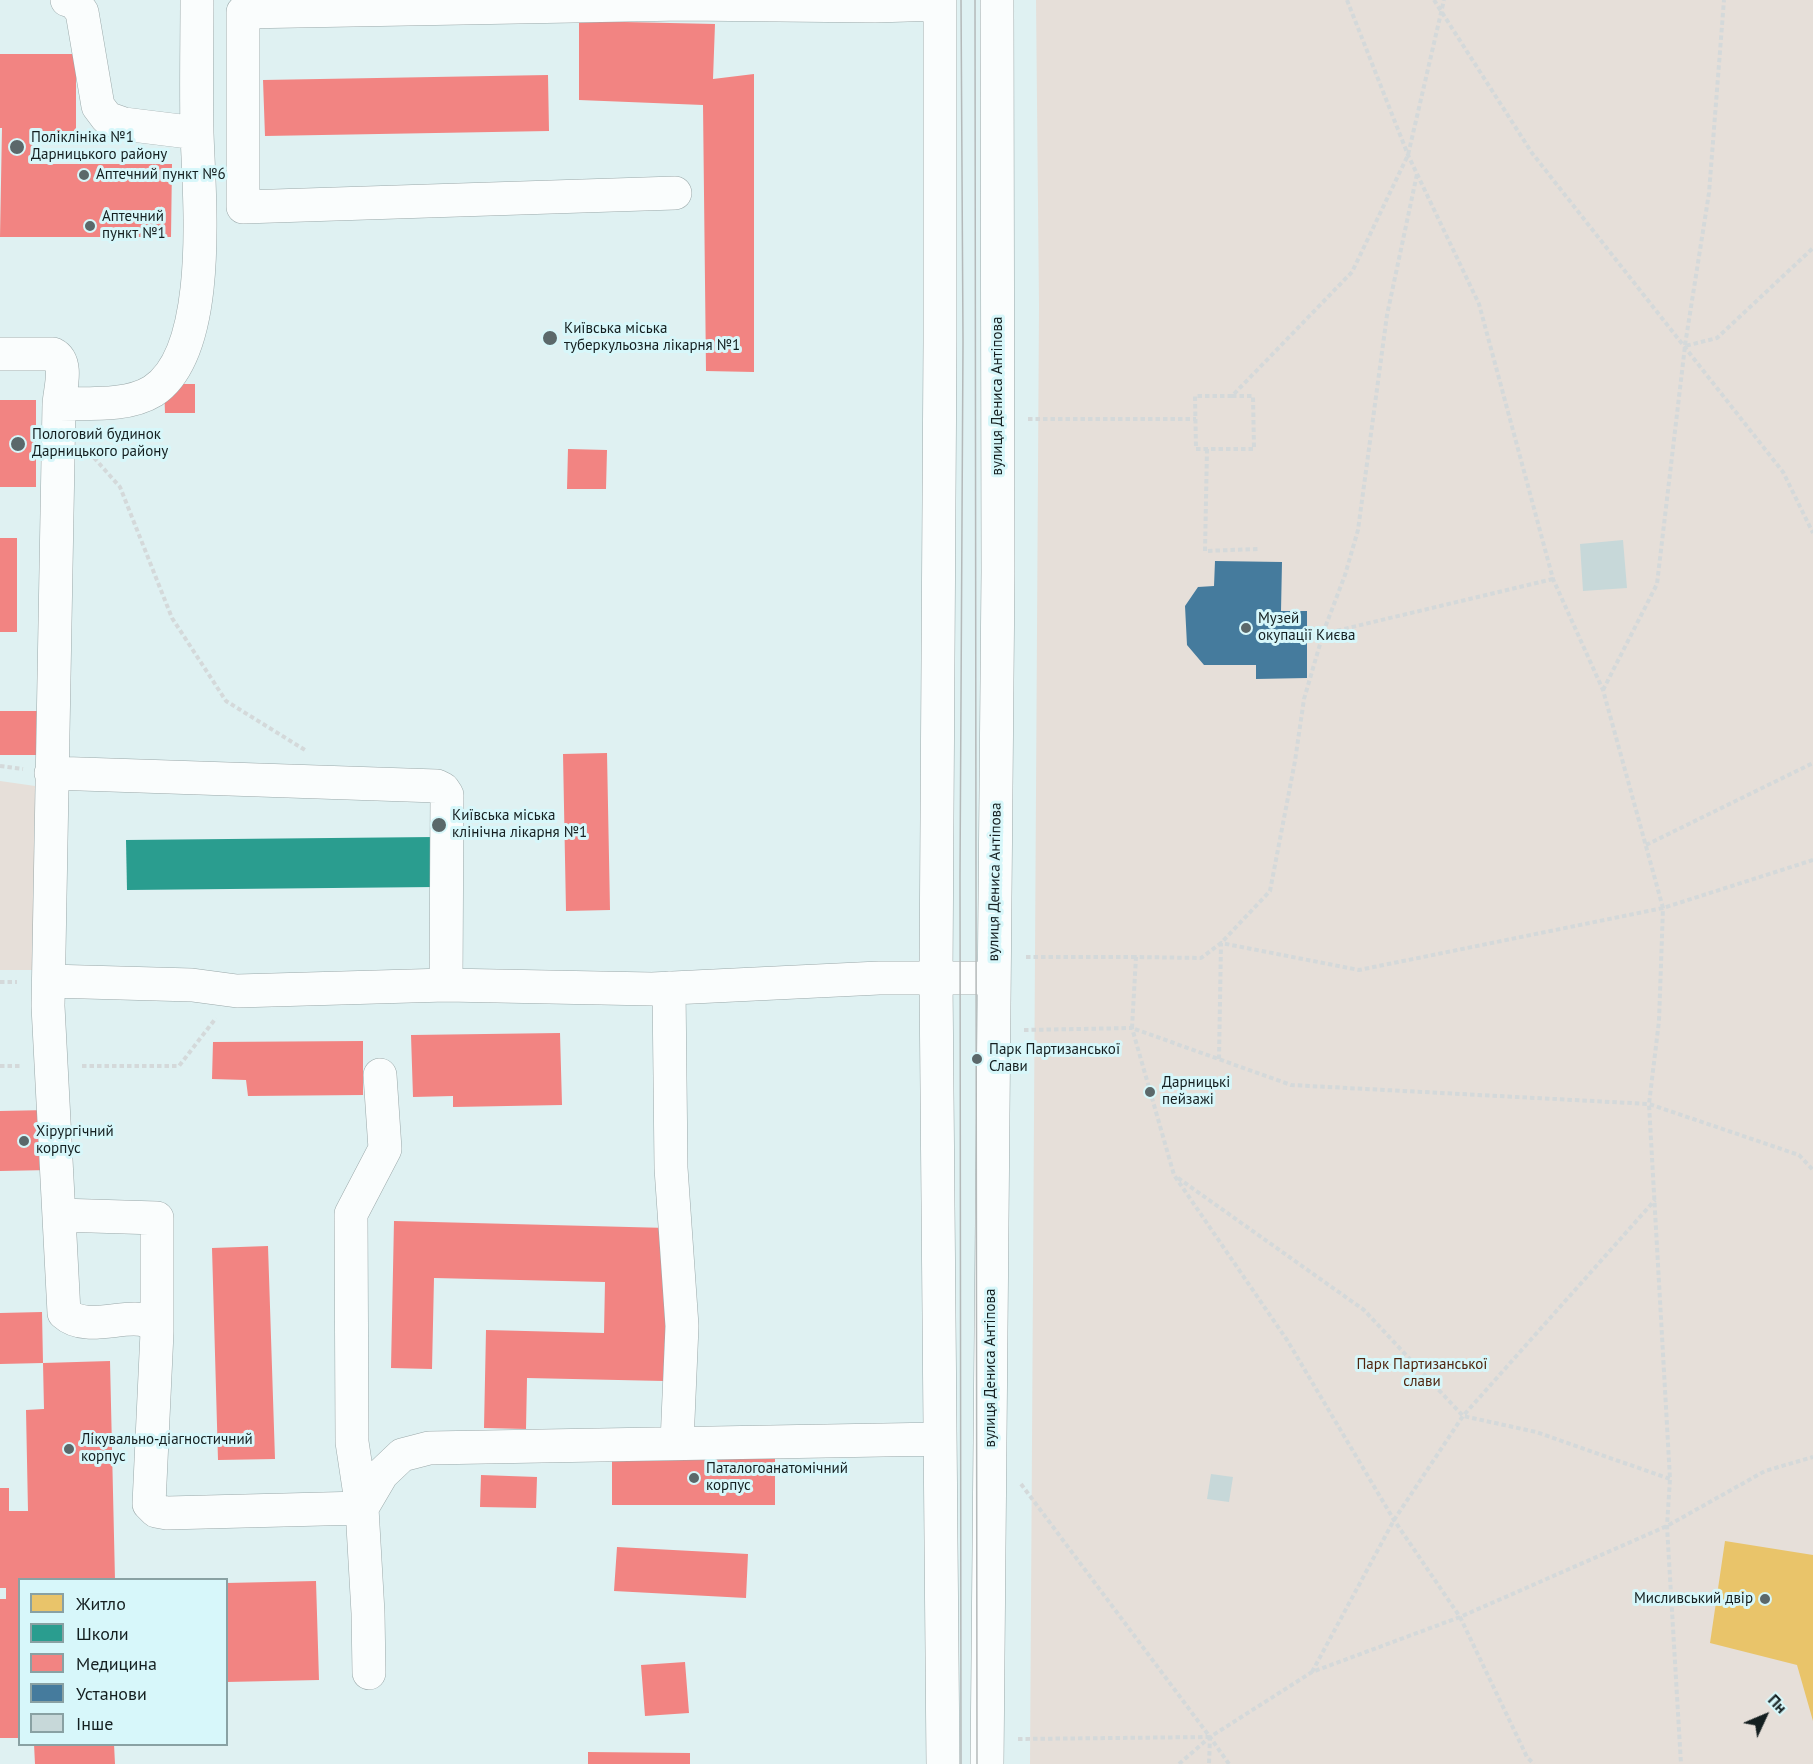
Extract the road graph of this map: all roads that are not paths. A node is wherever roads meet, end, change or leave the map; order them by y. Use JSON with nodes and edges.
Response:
{"nodes":[{"id":1,"x":67,"y":0,"type":"edge"},
{"id":2,"x":197,"y":0,"type":"edge"},
{"id":3,"x":997,"y":0,"type":"edge"},
{"id":4,"x":940,"y":2,"type":"edge"},
{"id":5,"x":198,"y":132,"type":"junction"},
{"id":6,"x":675,"y":193,"type":"dead end"},
{"id":7,"x":0,"y":354,"type":"edge"},
{"id":8,"x":59,"y":411,"type":"junction"},
{"id":9,"x":51,"y":773,"type":"junction"},
{"id":10,"x":936,"y":978,"type":"junction"},
{"id":11,"x":994,"y":978,"type":"junction"},
{"id":12,"x":49,"y":981,"type":"junction"},
{"id":13,"x":447,"y":985,"type":"junction"},
{"id":14,"x":669,"y":988,"type":"junction"},
{"id":15,"x":381,"y":1075,"type":"dead end"},
{"id":16,"x":59,"y":1215,"type":"junction"},
{"id":17,"x":157,"y":1332,"type":"junction"},
{"id":18,"x":940,"y":1439,"type":"junction"},
{"id":19,"x":676,"y":1443,"type":"junction"},
{"id":20,"x":362,"y":1508,"type":"junction"},
{"id":21,"x":369,"y":1673,"type":"dead end"},
{"id":22,"x":943,"y":1764,"type":"edge"},
{"id":23,"x":987,"y":1764,"type":"edge"}],
"edges":[{"from":1,"to":5,"type":"street"},
{"from":2,"to":5,"type":"street"},
{"from":3,"to":11,"type":"street","name":"вулиця Дениса Антіпова"},
{"from":4,"to":6,"type":"street"},
{"from":4,"to":10,"type":"street"},
{"from":5,"to":8,"type":"street"},
{"from":7,"to":8,"type":"street"},
{"from":8,"to":9,"type":"street"},
{"from":9,"to":12,"type":"street"},
{"from":9,"to":13,"type":"street"},
{"from":10,"to":11,"type":"street"},
{"from":10,"to":14,"type":"street"},
{"from":10,"to":18,"type":"street"},
{"from":11,"to":23,"type":"street","name":"вулиця Дениса Антіпова"},
{"from":12,"to":13,"type":"street"},
{"from":12,"to":16,"type":"street"},
{"from":13,"to":14,"type":"street"},
{"from":14,"to":19,"type":"street"},
{"from":15,"to":20,"type":"street"},
{"from":16,"to":17,"type":"street"},
{"from":16,"to":17,"type":"street"},
{"from":17,"to":20,"type":"street"},
{"from":18,"to":19,"type":"street"},
{"from":18,"to":22,"type":"street"},
{"from":19,"to":20,"type":"street"},
{"from":20,"to":21,"type":"street"}]}
